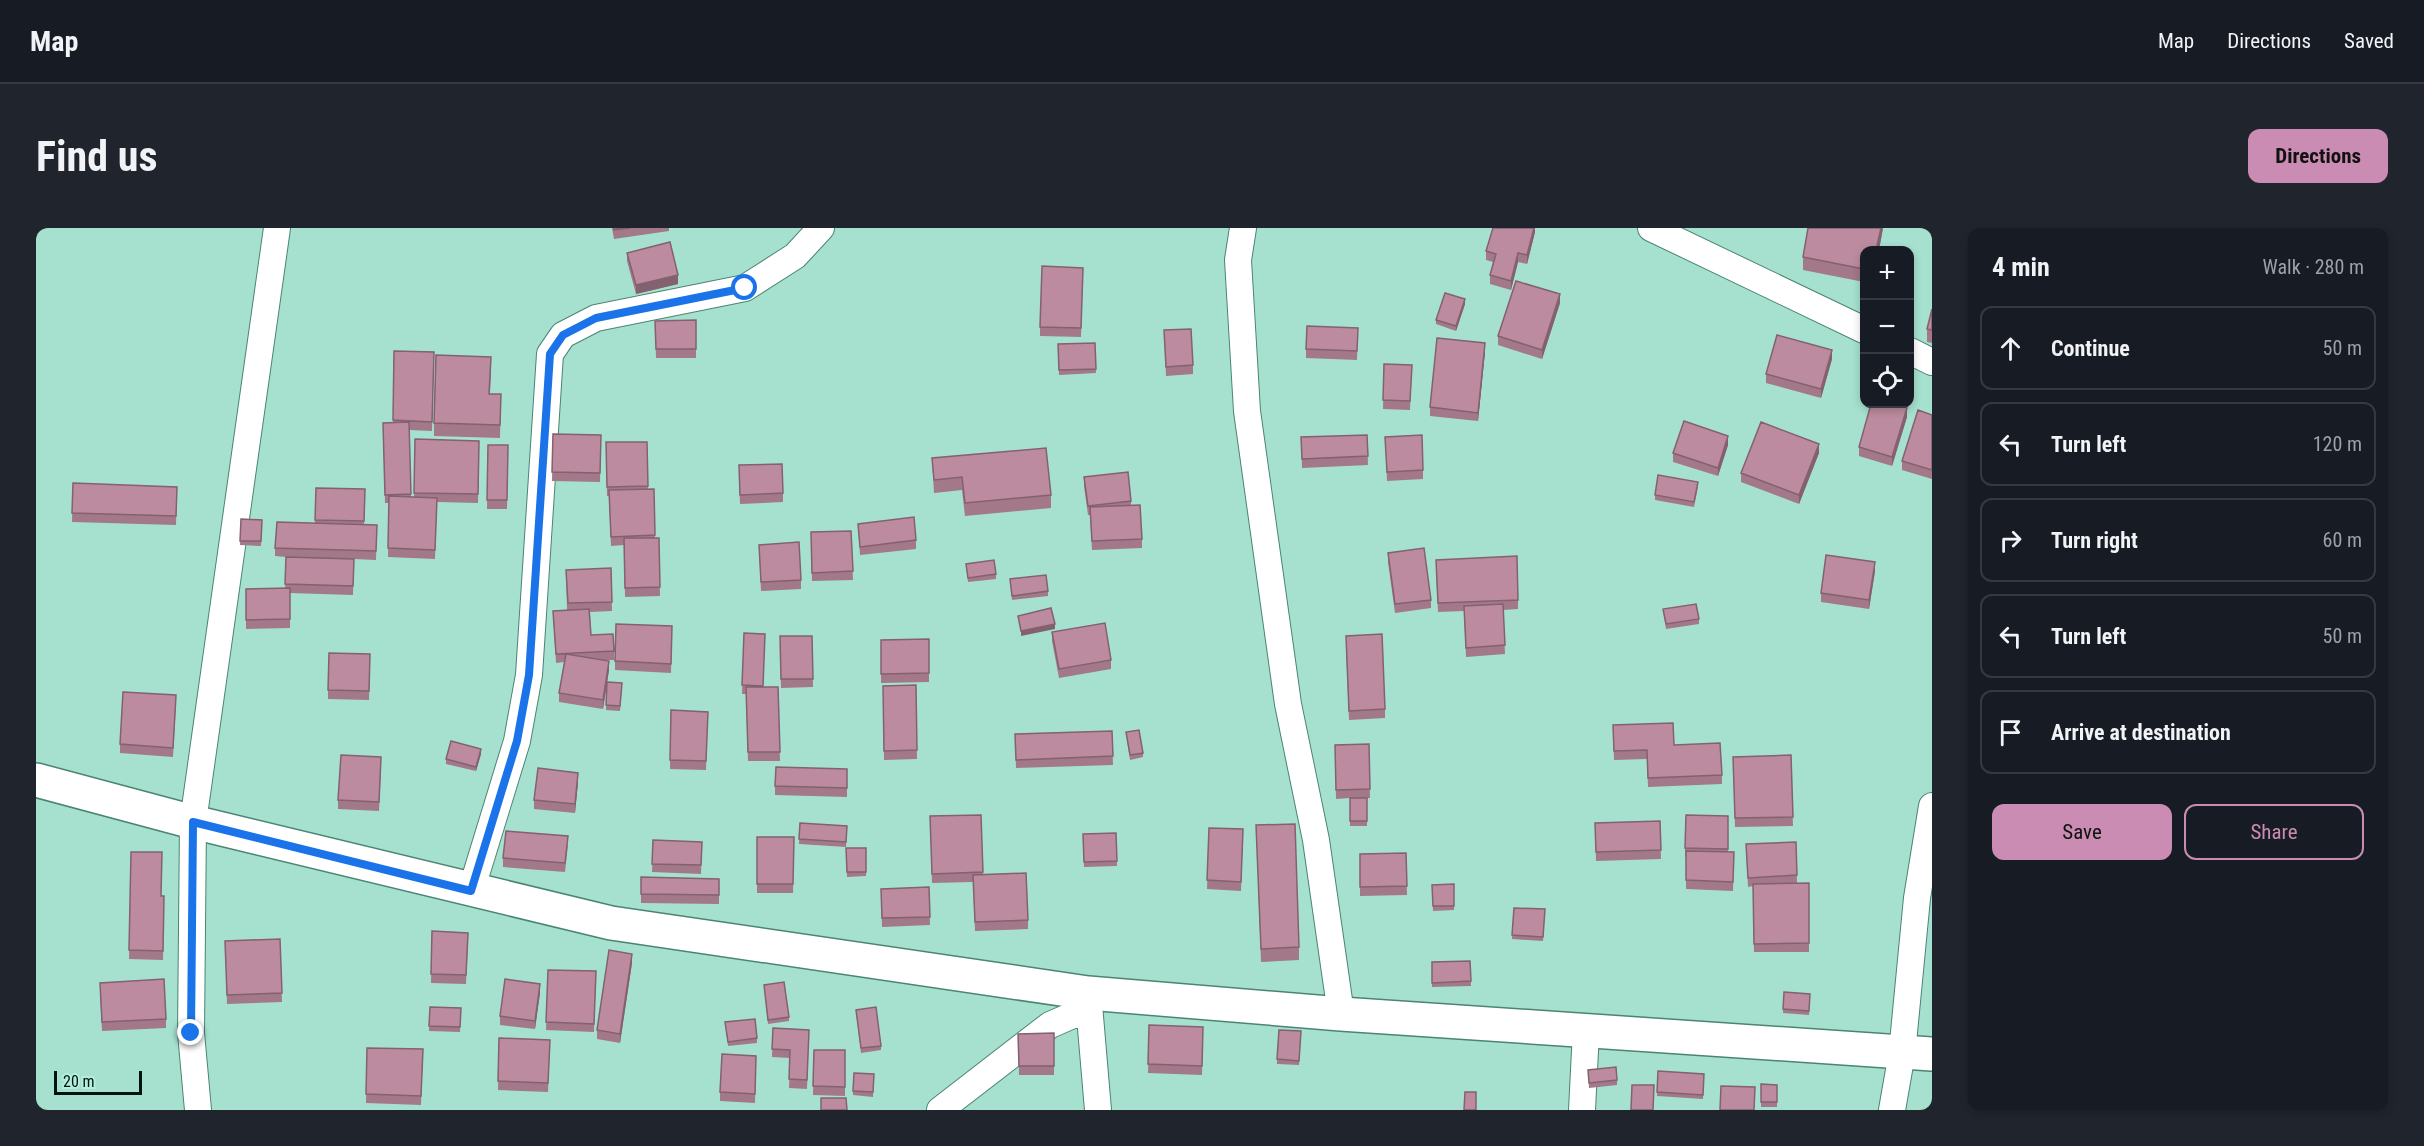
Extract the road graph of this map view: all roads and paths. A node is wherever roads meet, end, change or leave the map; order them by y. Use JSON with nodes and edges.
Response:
{"nodes":[{"id":1,"x":277,"y":228,"type":"edge"},
{"id":2,"x":821,"y":228,"type":"edge"},
{"id":3,"x":1243,"y":228,"type":"edge"},
{"id":4,"x":1651,"y":228,"type":"edge"},
{"id":5,"x":1860,"y":328,"type":"edge"},
{"id":6,"x":1914,"y":353,"type":"edge"},
{"id":7,"x":1932,"y":362,"type":"edge"},
{"id":8,"x":36,"y":780,"type":"edge"},
{"id":9,"x":1932,"y":806,"type":"edge"},
{"id":10,"x":193,"y":822,"type":"junction"},
{"id":11,"x":471,"y":891,"type":"junction"},
{"id":12,"x":1089,"y":1000,"type":"junction"},
{"id":13,"x":1341,"y":1014,"type":"junction"},
{"id":14,"x":1586,"y":1031,"type":"junction"},
{"id":15,"x":1917,"y":1054,"type":"edge"},
{"id":16,"x":198,"y":1110,"type":"edge"},
{"id":17,"x":940,"y":1110,"type":"edge"},
{"id":18,"x":1098,"y":1110,"type":"edge"},
{"id":19,"x":1582,"y":1110,"type":"edge"},
{"id":20,"x":1892,"y":1110,"type":"edge"}],
"edges":[{"from":1,"to":10,"type":"street"},
{"from":2,"to":11,"type":"street"},
{"from":3,"to":13,"type":"street"},
{"from":4,"to":5,"type":"street"},
{"from":6,"to":7,"type":"street"},
{"from":8,"to":10,"type":"street"},
{"from":9,"to":15,"type":"street"},
{"from":10,"to":11,"type":"street"},
{"from":10,"to":16,"type":"street"},
{"from":11,"to":12,"type":"street"},
{"from":12,"to":13,"type":"street"},
{"from":12,"to":17,"type":"street"},
{"from":12,"to":18,"type":"street"},
{"from":13,"to":14,"type":"street"},
{"from":14,"to":15,"type":"street"},
{"from":14,"to":19,"type":"street"},
{"from":15,"to":20,"type":"street"}]}
